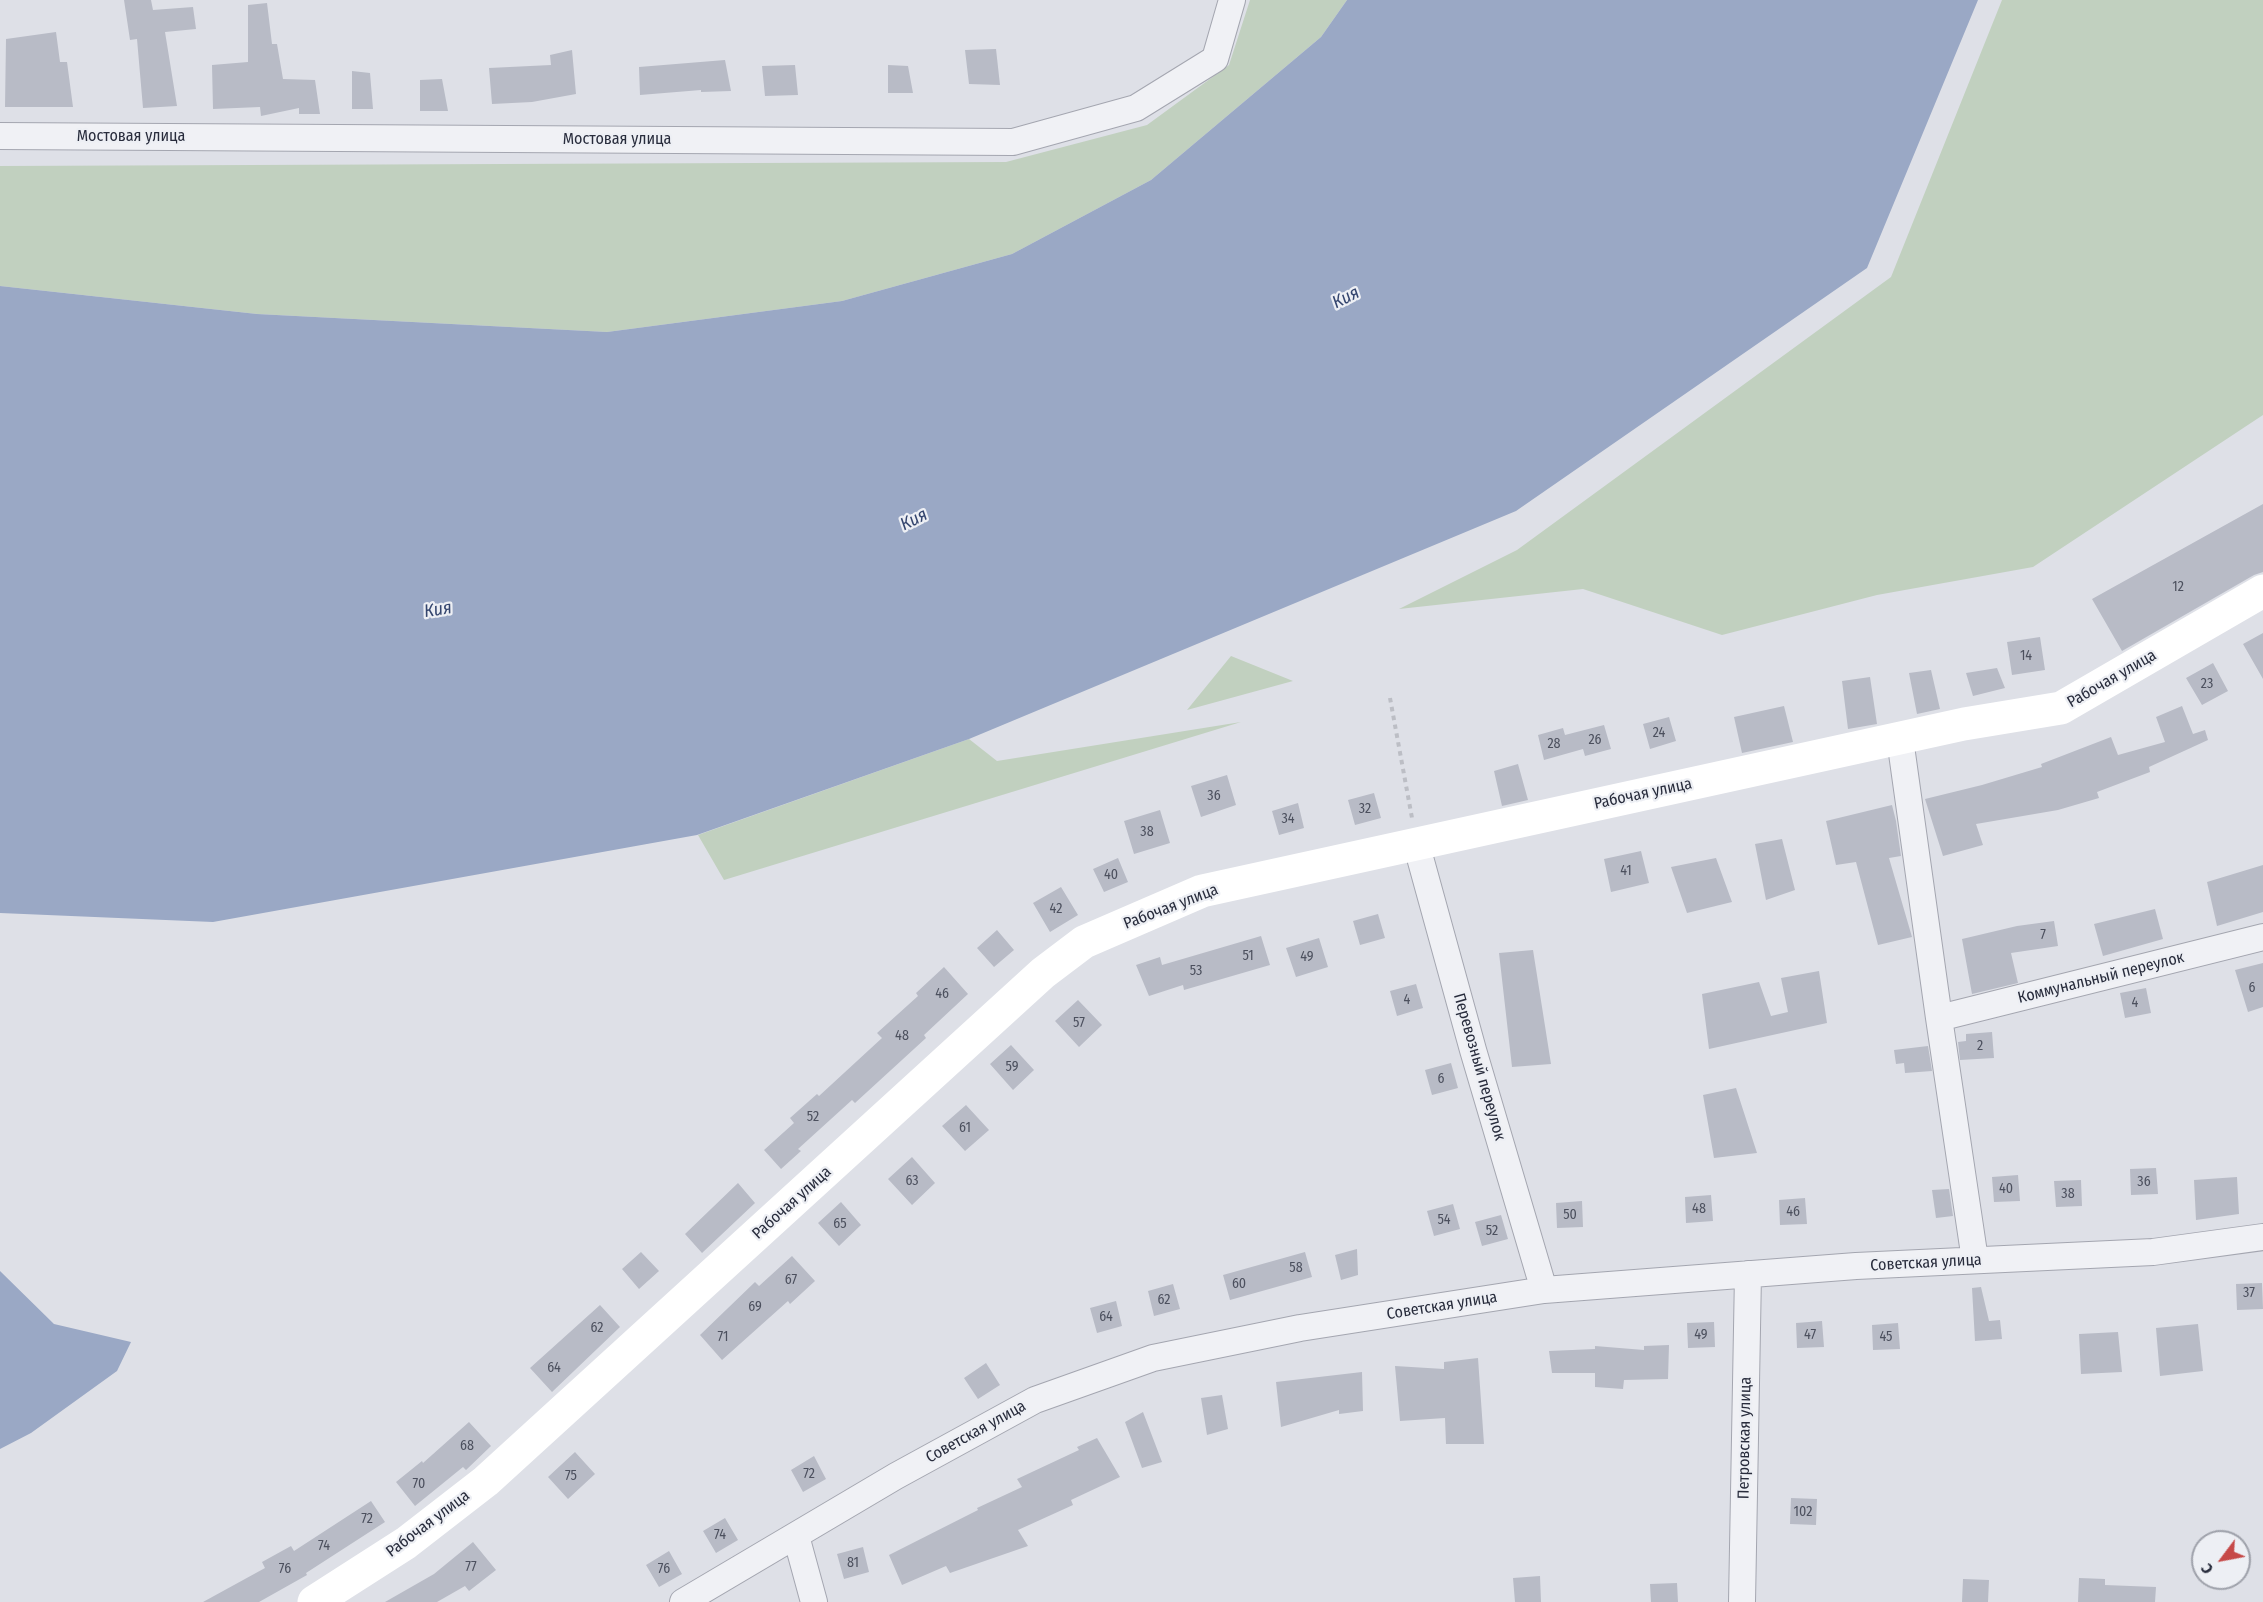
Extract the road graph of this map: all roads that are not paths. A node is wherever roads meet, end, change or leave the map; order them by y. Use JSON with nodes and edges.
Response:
{"nodes":[{"id":1,"x":1232,"y":0,"type":"edge"},
{"id":2,"x":0,"y":136,"type":"edge"},
{"id":3,"x":2263,"y":591,"type":"edge"},
{"id":4,"x":1900,"y":739,"type":"junction"},
{"id":5,"x":1416,"y":843,"type":"junction"},
{"id":6,"x":2263,"y":937,"type":"edge"},
{"id":7,"x":1938,"y":1018,"type":"junction"},
{"id":8,"x":2263,"y":1237,"type":"edge"},
{"id":9,"x":1975,"y":1260,"type":"junction"},
{"id":10,"x":1748,"y":1274,"type":"junction"},
{"id":11,"x":1544,"y":1290,"type":"junction"},
{"id":12,"x":796,"y":1536,"type":"junction"},
{"id":13,"x":314,"y":1602,"type":"edge"},
{"id":14,"x":683,"y":1602,"type":"edge"},
{"id":15,"x":814,"y":1602,"type":"edge"},
{"id":16,"x":1742,"y":1602,"type":"edge"}],
"edges":[{"from":1,"to":2,"type":"street","name":"Мостовая улица"},
{"from":3,"to":4,"type":"main road","name":"Рабочая улица"},
{"from":4,"to":5,"type":"main road","name":"Рабочая улица"},
{"from":4,"to":7,"type":"street"},
{"from":5,"to":11,"type":"street","name":"Перевозный переулок"},
{"from":5,"to":13,"type":"main road","name":"Рабочая улица"},
{"from":6,"to":7,"type":"street","name":"Коммунальный переулок"},
{"from":7,"to":9,"type":"street"},
{"from":8,"to":9,"type":"street","name":"Советская улица"},
{"from":9,"to":10,"type":"street","name":"Советская улица"},
{"from":10,"to":11,"type":"street","name":"Советская улица"},
{"from":10,"to":16,"type":"street","name":"Петровская улица"},
{"from":11,"to":12,"type":"street","name":"Советская улица"},
{"from":12,"to":14,"type":"street","name":"Советская улица"},
{"from":12,"to":15,"type":"street"}]}
